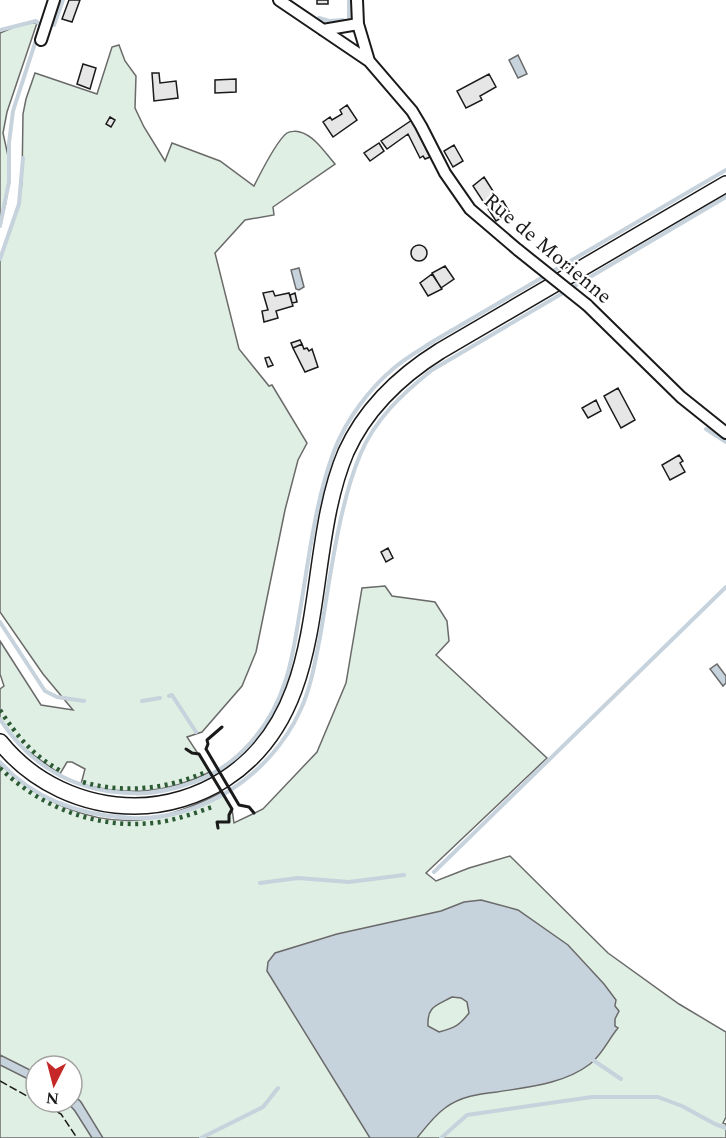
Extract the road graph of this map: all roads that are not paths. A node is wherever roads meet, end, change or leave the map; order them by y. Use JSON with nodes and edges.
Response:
{"nodes":[{"id":1,"x":54,"y":0,"type":"edge"},
{"id":2,"x":279,"y":0,"type":"edge"},
{"id":3,"x":357,"y":0,"type":"edge"},
{"id":4,"x":358,"y":24,"type":"junction"},
{"id":5,"x":323,"y":30,"type":"junction"},
{"id":6,"x":41,"y":40,"type":"dead end"},
{"id":7,"x":369,"y":61,"type":"junction"},
{"id":8,"x":726,"y":184,"type":"edge"},
{"id":9,"x":726,"y":433,"type":"edge"},
{"id":10,"x":0,"y":742,"type":"edge"}],
"edges":[{"from":1,"to":6,"type":"street"},
{"from":2,"to":5,"type":"street"},
{"from":3,"to":4,"type":"street","name":"Rue de Morienne"},
{"from":4,"to":5,"type":"street"},
{"from":4,"to":7,"type":"street","name":"Rue de Morienne"},
{"from":5,"to":7,"type":"street"},
{"from":7,"to":9,"type":"street","name":"Rue de Morienne","bridge":true},
{"from":8,"to":10,"type":"main road"}]}
